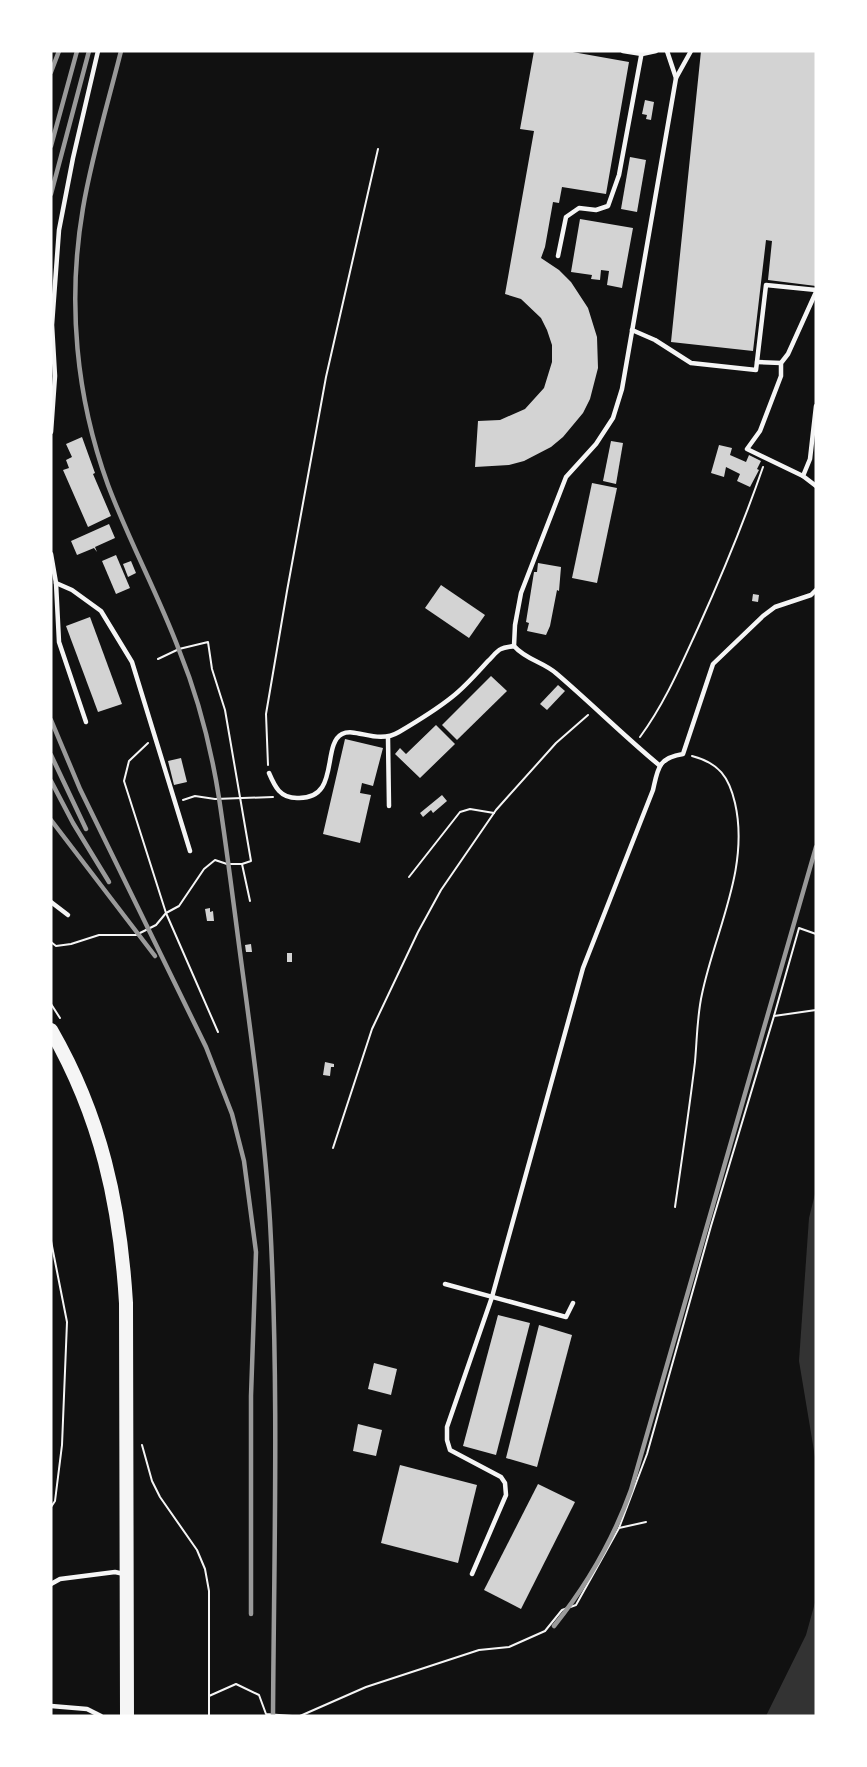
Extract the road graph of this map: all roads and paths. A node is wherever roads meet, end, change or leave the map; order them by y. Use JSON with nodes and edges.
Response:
{"nodes":[{"id":1,"x":98,"y":51,"type":"edge"},
{"id":2,"x":623,"y":51,"type":"edge"},
{"id":3,"x":656,"y":51,"type":"edge"},
{"id":4,"x":667,"y":51,"type":"edge"},
{"id":5,"x":691,"y":51,"type":"edge"},
{"id":6,"x":642,"y":53,"type":"edge"},
{"id":7,"x":676,"y":78,"type":"junction"},
{"id":8,"x":378,"y":149,"type":"dead end"},
{"id":9,"x":558,"y":256,"type":"dead end"},
{"id":10,"x":816,"y":291,"type":"edge"},
{"id":11,"x":632,"y":330,"type":"junction"},
{"id":12,"x":757,"y":362,"type":"junction"},
{"id":13,"x":781,"y":363,"type":"junction"},
{"id":14,"x":816,"y":406,"type":"edge"},
{"id":15,"x":51,"y":432,"type":"edge"},
{"id":16,"x":766,"y":459,"type":"junction"},
{"id":17,"x":803,"y":476,"type":"junction"},
{"id":18,"x":816,"y":486,"type":"edge"},
{"id":19,"x":51,"y":554,"type":"edge"},
{"id":20,"x":56,"y":583,"type":"junction"},
{"id":21,"x":816,"y":590,"type":"edge"},
{"id":22,"x":514,"y":646,"type":"junction"},
{"id":23,"x":158,"y":659,"type":"dead end"},
{"id":24,"x":594,"y":709,"type":"junction"},
{"id":25,"x":86,"y":722,"type":"dead end"},
{"id":26,"x":154,"y":736,"type":"junction"},
{"id":27,"x":388,"y":738,"type":"junction"},
{"id":28,"x":635,"y":745,"type":"junction"},
{"id":29,"x":683,"y":754,"type":"junction"},
{"id":30,"x":659,"y":765,"type":"junction"},
{"id":31,"x":268,"y":773,"type":"joint"},
{"id":32,"x":285,"y":796,"type":"junction"},
{"id":33,"x":240,"y":798,"type":"junction"},
{"id":34,"x":174,"y":803,"type":"junction"},
{"id":35,"x":389,"y":806,"type":"dead end"},
{"id":36,"x":494,"y":813,"type":"junction"},
{"id":37,"x":190,"y":851,"type":"dead end"},
{"id":38,"x":242,"y":864,"type":"junction"},
{"id":39,"x":409,"y":878,"type":"dead end"},
{"id":40,"x":51,"y":902,"type":"edge"},
{"id":41,"x":250,"y":902,"type":"dead end"},
{"id":42,"x":166,"y":913,"type":"junction"},
{"id":43,"x":68,"y":915,"type":"dead end"},
{"id":44,"x":816,"y":934,"type":"edge"},
{"id":45,"x":51,"y":942,"type":"edge"},
{"id":46,"x":816,"y":1010,"type":"edge"},
{"id":47,"x":774,"y":1016,"type":"junction"},
{"id":48,"x":51,"y":1030,"type":"edge"},
{"id":49,"x":218,"y":1032,"type":"dead end"},
{"id":50,"x":333,"y":1148,"type":"dead end"},
{"id":51,"x":675,"y":1207,"type":"dead end"},
{"id":52,"x":51,"y":1241,"type":"edge"},
{"id":53,"x":445,"y":1284,"type":"dead end"},
{"id":54,"x":492,"y":1297,"type":"junction"},
{"id":55,"x":573,"y":1302,"type":"dead end"},
{"id":56,"x":51,"y":1507,"type":"edge"},
{"id":57,"x":646,"y":1522,"type":"dead end"},
{"id":58,"x":619,"y":1528,"type":"junction"},
{"id":59,"x":127,"y":1574,"type":"junction"},
{"id":60,"x":472,"y":1574,"type":"dead end"},
{"id":61,"x":51,"y":1584,"type":"edge"},
{"id":62,"x":208,"y":1591,"type":"dead end"},
{"id":63,"x":209,"y":1696,"type":"junction"},
{"id":64,"x":51,"y":1706,"type":"edge"},
{"id":65,"x":101,"y":1716,"type":"edge"},
{"id":66,"x":127,"y":1716,"type":"edge"},
{"id":67,"x":209,"y":1716,"type":"edge"},
{"id":68,"x":292,"y":1716,"type":"edge"},
{"id":69,"x":300,"y":1716,"type":"edge"}],
"edges":[{"from":1,"to":15,"type":"lane"},
{"from":2,"to":6,"type":"lane"},
{"from":3,"to":6,"type":"lane"},
{"from":4,"to":7,"type":"lane"},
{"from":5,"to":7,"type":"lane"},
{"from":6,"to":9,"type":"lane"},
{"from":7,"to":11,"type":"lane"},
{"from":8,"to":31,"type":"path"},
{"from":10,"to":12,"type":"lane"},
{"from":10,"to":13,"type":"lane"},
{"from":11,"to":12,"type":"lane"},
{"from":11,"to":22,"type":"lane"},
{"from":12,"to":13,"type":"lane"},
{"from":13,"to":16,"type":"lane"},
{"from":14,"to":17,"type":"lane"},
{"from":16,"to":17,"type":"lane"},
{"from":16,"to":28,"type":"path"},
{"from":17,"to":18,"type":"lane"},
{"from":19,"to":20,"type":"lane"},
{"from":20,"to":25,"type":"lane"},
{"from":20,"to":26,"type":"lane"},
{"from":21,"to":29,"type":"lane"},
{"from":22,"to":24,"type":"lane"},
{"from":22,"to":27,"type":"lane"},
{"from":23,"to":33,"type":"path"},
{"from":24,"to":28,"type":"lane"},
{"from":24,"to":36,"type":"path"},
{"from":26,"to":34,"type":"lane"},
{"from":26,"to":42,"type":"path"},
{"from":27,"to":32,"type":"lane"},
{"from":27,"to":35,"type":"lane"},
{"from":28,"to":30,"type":"lane"},
{"from":29,"to":30,"type":"lane"},
{"from":29,"to":51,"type":"path"},
{"from":30,"to":54,"type":"lane"},
{"from":31,"to":32,"type":"lane"},
{"from":32,"to":33,"type":"path"},
{"from":33,"to":34,"type":"path"},
{"from":33,"to":38,"type":"path"},
{"from":34,"to":37,"type":"lane"},
{"from":36,"to":39,"type":"path"},
{"from":36,"to":50,"type":"path"},
{"from":38,"to":41,"type":"path"},
{"from":38,"to":42,"type":"path"},
{"from":40,"to":43,"type":"lane"},
{"from":42,"to":45,"type":"path"},
{"from":42,"to":49,"type":"path"},
{"from":44,"to":47,"type":"path"},
{"from":46,"to":47,"type":"path"},
{"from":47,"to":58,"type":"path"},
{"from":48,"to":59,"type":"main road"},
{"from":52,"to":56,"type":"path"},
{"from":53,"to":54,"type":"lane"},
{"from":54,"to":55,"type":"lane"},
{"from":54,"to":60,"type":"lane"},
{"from":57,"to":58,"type":"path"},
{"from":58,"to":69,"type":"path"},
{"from":59,"to":61,"type":"lane"},
{"from":59,"to":66,"type":"main road"},
{"from":62,"to":63,"type":"path"},
{"from":63,"to":67,"type":"path"},
{"from":63,"to":68,"type":"path"},
{"from":64,"to":65,"type":"lane"}]}
